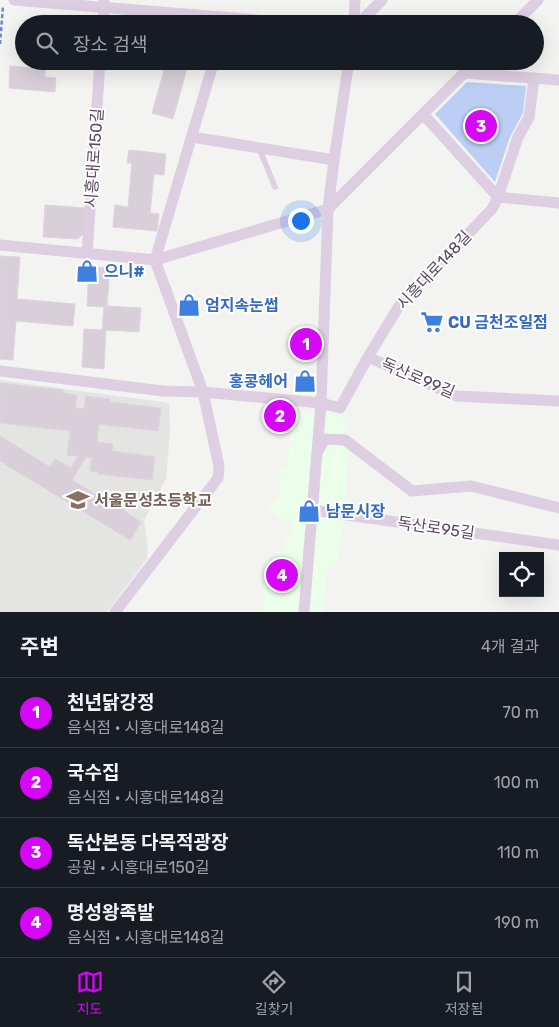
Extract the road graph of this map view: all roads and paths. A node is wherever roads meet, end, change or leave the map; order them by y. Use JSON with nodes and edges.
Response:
{"nodes":[{"id":1,"x":4,"y":0,"type":"edge"},
{"id":2,"x":14,"y":0,"type":"edge"},
{"id":3,"x":355,"y":0,"type":"edge"},
{"id":4,"x":382,"y":0,"type":"edge"},
{"id":5,"x":538,"y":0,"type":"edge"},
{"id":6,"x":104,"y":4,"type":"edge"},
{"id":7,"x":183,"y":15,"type":"edge"},
{"id":8,"x":354,"y":15,"type":"edge"},
{"id":9,"x":367,"y":15,"type":"edge"},
{"id":10,"x":523,"y":15,"type":"edge"},
{"id":11,"x":0,"y":44,"type":"edge"},
{"id":12,"x":99,"y":70,"type":"edge"},
{"id":13,"x":211,"y":70,"type":"edge"},
{"id":14,"x":348,"y":70,"type":"edge"},
{"id":15,"x":467,"y":70,"type":"edge"},
{"id":16,"x":464,"y":73,"type":"junction"},
{"id":17,"x":534,"y":78,"type":"junction"},
{"id":18,"x":559,"y":80,"type":"edge"},
{"id":19,"x":423,"y":114,"type":"junction"},
{"id":20,"x":192,"y":137,"type":"junction"},
{"id":21,"x":259,"y":148,"type":"junction"},
{"id":22,"x":334,"y":160,"type":"junction"},
{"id":23,"x":275,"y":187,"type":"dead end"},
{"id":24,"x":498,"y":197,"type":"junction"},
{"id":25,"x":559,"y":203,"type":"edge"},
{"id":26,"x":328,"y":210,"type":"junction"},
{"id":27,"x":0,"y":245,"type":"edge"},
{"id":28,"x":87,"y":254,"type":"junction"},
{"id":29,"x":155,"y":260,"type":"junction"},
{"id":30,"x":368,"y":357,"type":"junction"},
{"id":31,"x":0,"y":371,"type":"edge"},
{"id":32,"x":203,"y":392,"type":"junction"},
{"id":33,"x":559,"y":401,"type":"edge"},
{"id":34,"x":321,"y":403,"type":"junction"},
{"id":35,"x":317,"y":454,"type":"junction"},
{"id":36,"x":559,"y":508,"type":"edge"},
{"id":37,"x":312,"y":510,"type":"junction"},
{"id":38,"x":559,"y":545,"type":"edge"},
{"id":39,"x":115,"y":612,"type":"edge"},
{"id":40,"x":304,"y":612,"type":"edge"}],
"edges":[{"from":1,"to":11,"type":"path"},
{"from":2,"to":6,"type":"street"},
{"from":3,"to":8,"type":"street"},
{"from":4,"to":9,"type":"street"},
{"from":5,"to":10,"type":"street"},
{"from":6,"to":7,"type":"street"},
{"from":12,"to":28,"type":"street","name":"시흥대로150길"},
{"from":13,"to":20,"type":"street"},
{"from":14,"to":22,"type":"street"},
{"from":15,"to":16,"type":"street"},
{"from":16,"to":17,"type":"street"},
{"from":16,"to":19,"type":"street"},
{"from":17,"to":18,"type":"street"},
{"from":17,"to":24,"type":"street","name":"시흥대로148길"},
{"from":19,"to":24,"type":"street"},
{"from":19,"to":26,"type":"street"},
{"from":20,"to":21,"type":"street"},
{"from":20,"to":29,"type":"street"},
{"from":21,"to":22,"type":"street"},
{"from":21,"to":23,"type":"lane"},
{"from":22,"to":26,"type":"street"},
{"from":24,"to":25,"type":"street"},
{"from":24,"to":30,"type":"street","name":"시흥대로148길"},
{"from":26,"to":29,"type":"street"},
{"from":26,"to":34,"type":"street"},
{"from":27,"to":28,"type":"street"},
{"from":28,"to":29,"type":"street"},
{"from":29,"to":32,"type":"street"},
{"from":30,"to":33,"type":"street","name":"독산로99길"},
{"from":30,"to":34,"type":"street","name":"시흥대로148길"},
{"from":31,"to":32,"type":"street","name":"시흥대로148길"},
{"from":32,"to":34,"type":"street","name":"시흥대로148길"},
{"from":32,"to":39,"type":"street"},
{"from":34,"to":35,"type":"street"},
{"from":35,"to":36,"type":"street"},
{"from":35,"to":37,"type":"street"},
{"from":37,"to":38,"type":"street","name":"독산로95길"},
{"from":37,"to":40,"type":"street"}]}
